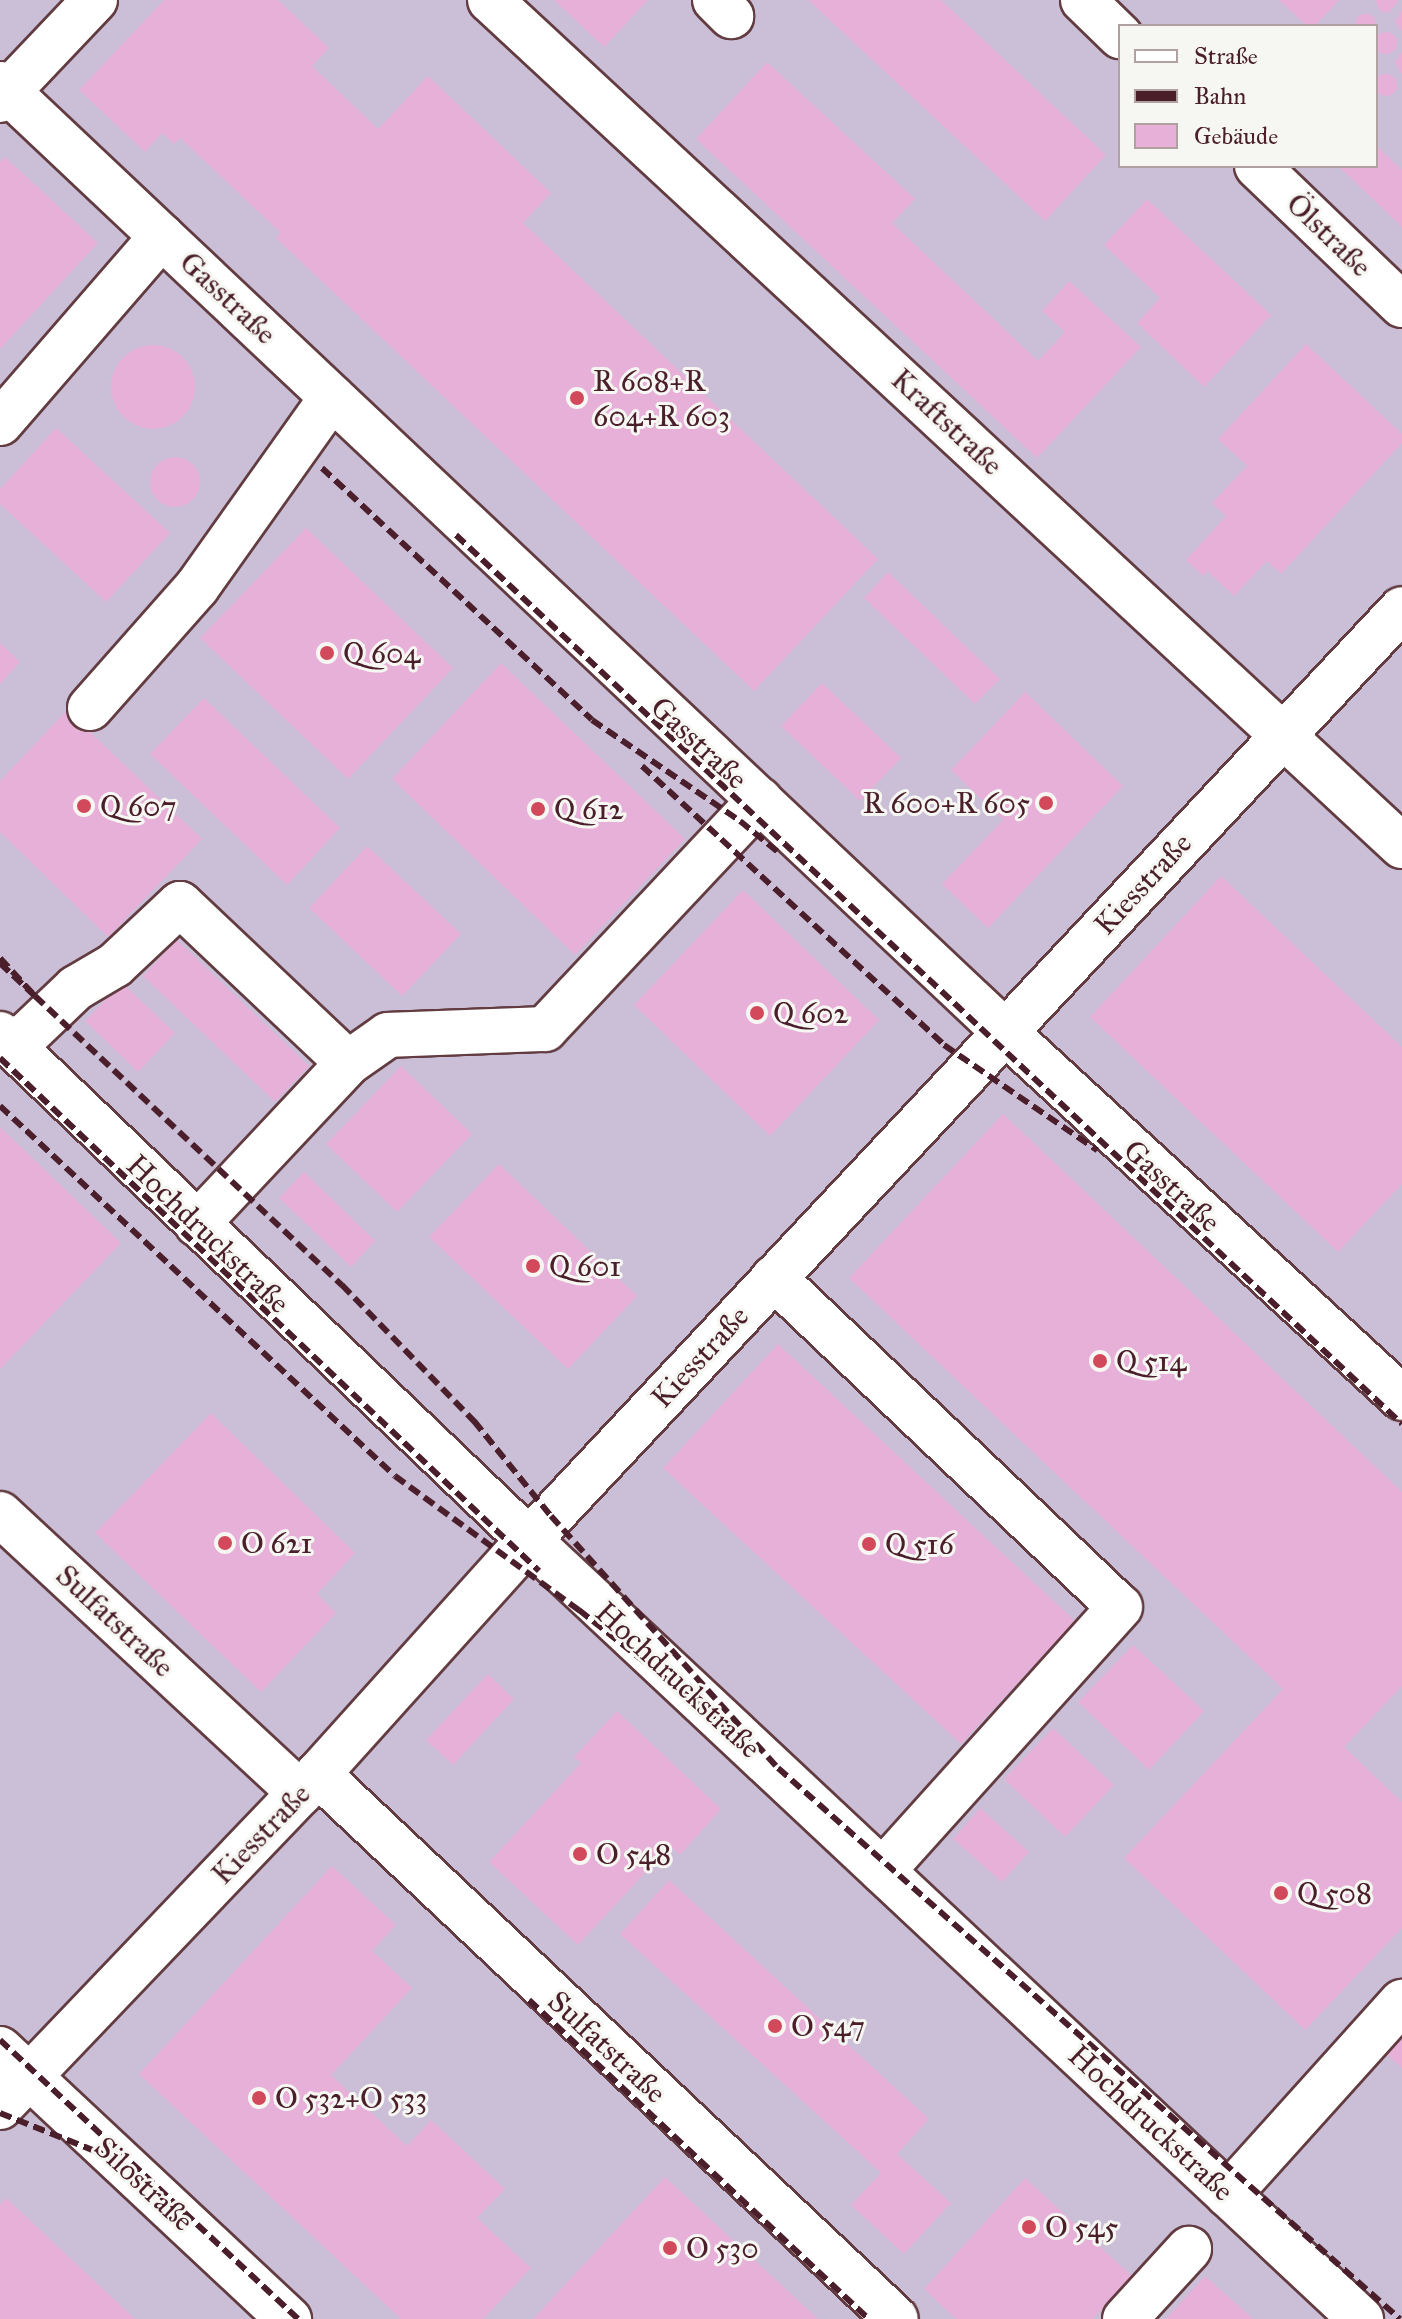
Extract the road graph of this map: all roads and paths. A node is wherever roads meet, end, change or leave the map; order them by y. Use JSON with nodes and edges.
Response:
{"nodes":[{"id":1,"x":95,"y":0,"type":"edge"},
{"id":2,"x":490,"y":0,"type":"edge"},
{"id":3,"x":1083,"y":0,"type":"edge"},
{"id":4,"x":1118,"y":34,"type":"edge"},
{"id":5,"x":3,"y":92,"type":"edge"},
{"id":6,"x":1259,"y":168,"type":"edge"},
{"id":7,"x":162,"y":236,"type":"junction"},
{"id":8,"x":1402,"y":305,"type":"edge"},
{"id":9,"x":332,"y":397,"type":"junction"},
{"id":10,"x":0,"y":423,"type":"edge"},
{"id":11,"x":1402,"y":609,"type":"edge"},
{"id":12,"x":90,"y":708,"type":"dead end"},
{"id":13,"x":1284,"y":734,"type":"junction"},
{"id":14,"x":760,"y":800,"type":"junction"},
{"id":15,"x":1402,"y":846,"type":"edge"},
{"id":16,"x":1005,"y":1032,"type":"junction"},
{"id":17,"x":7,"y":1041,"type":"edge"},
{"id":18,"x":348,"y":1063,"type":"junction"},
{"id":19,"x":197,"y":1224,"type":"junction"},
{"id":20,"x":774,"y":1278,"type":"junction"},
{"id":21,"x":1402,"y":1398,"type":"edge"},
{"id":22,"x":0,"y":1514,"type":"edge"},
{"id":23,"x":529,"y":1540,"type":"junction"},
{"id":24,"x":309,"y":1784,"type":"junction"},
{"id":25,"x":882,"y":1871,"type":"junction"},
{"id":26,"x":1402,"y":2002,"type":"edge"},
{"id":27,"x":14,"y":2062,"type":"edge"},
{"id":28,"x":0,"y":2107,"type":"edge"},
{"id":29,"x":1228,"y":2195,"type":"junction"},
{"id":30,"x":1189,"y":2249,"type":"dead end"},
{"id":31,"x":289,"y":2319,"type":"edge"},
{"id":32,"x":896,"y":2319,"type":"edge"},
{"id":33,"x":1125,"y":2319,"type":"edge"},
{"id":34,"x":1361,"y":2319,"type":"edge"}],
"edges":[{"from":1,"to":5,"type":"street"},
{"from":2,"to":13,"type":"street","name":"Kraftstraße"},
{"from":3,"to":4,"type":"street"},
{"from":5,"to":7,"type":"street","name":"Gasstraße"},
{"from":6,"to":8,"type":"street","name":"Ölstraße"},
{"from":7,"to":9,"type":"street","name":"Gasstraße"},
{"from":7,"to":10,"type":"street"},
{"from":9,"to":12,"type":"street"},
{"from":9,"to":14,"type":"street","name":"Gasstraße"},
{"from":11,"to":13,"type":"street","name":"Kiesstraße"},
{"from":13,"to":15,"type":"street","name":"Kraftstraße"},
{"from":13,"to":16,"type":"street","name":"Kiesstraße"},
{"from":14,"to":16,"type":"street","name":"Gasstraße"},
{"from":14,"to":18,"type":"street"},
{"from":16,"to":20,"type":"street","name":"Kiesstraße"},
{"from":16,"to":21,"type":"street","name":"Gasstraße"},
{"from":17,"to":18,"type":"street"},
{"from":17,"to":19,"type":"street","name":"Hochdruckstraße"},
{"from":18,"to":19,"type":"street"},
{"from":19,"to":23,"type":"street","name":"Hochdruckstraße"},
{"from":20,"to":23,"type":"street","name":"Kiesstraße"},
{"from":20,"to":25,"type":"street"},
{"from":22,"to":24,"type":"street","name":"Sulfatstraße"},
{"from":23,"to":24,"type":"street","name":"Kiesstraße"},
{"from":23,"to":25,"type":"street","name":"Hochdruckstraße"},
{"from":24,"to":27,"type":"street","name":"Kiesstraße"},
{"from":24,"to":32,"type":"street","name":"Sulfatstraße"},
{"from":25,"to":29,"type":"street","name":"Hochdruckstraße"},
{"from":26,"to":29,"type":"street"},
{"from":27,"to":28,"type":"street","name":"Kiesstraße"},
{"from":27,"to":31,"type":"street","name":"Silostraße"},
{"from":29,"to":34,"type":"street","name":"Hochdruckstraße"},
{"from":30,"to":33,"type":"street"}]}
